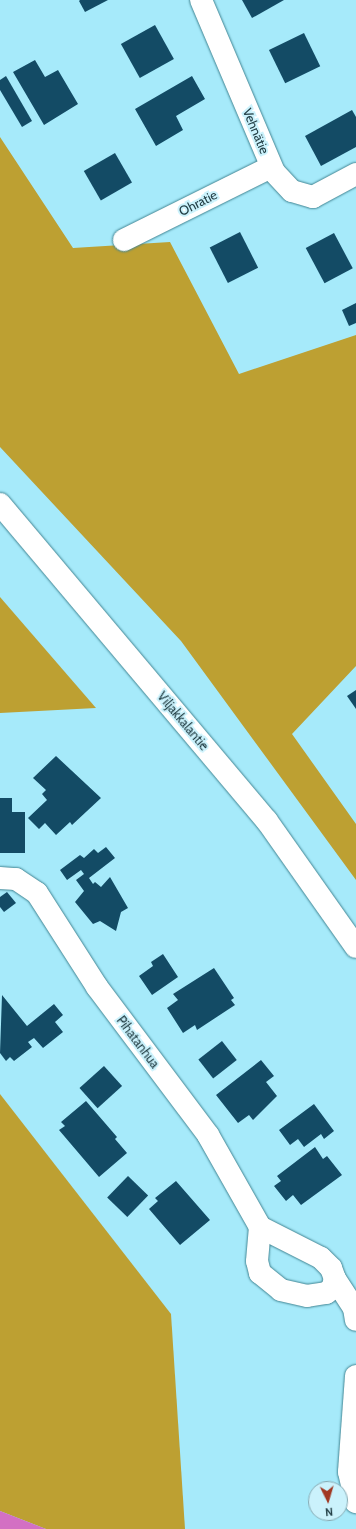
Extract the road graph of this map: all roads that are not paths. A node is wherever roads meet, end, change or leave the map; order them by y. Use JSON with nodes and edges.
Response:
{"nodes":[{"id":1,"x":201,"y":0,"type":"edge"},
{"id":2,"x":271,"y":167,"type":"junction"},
{"id":3,"x":356,"y":174,"type":"edge"},
{"id":4,"x":124,"y":240,"type":"dead end"},
{"id":5,"x":0,"y":504,"type":"edge"},
{"id":6,"x":0,"y":878,"type":"edge"},
{"id":7,"x":356,"y":947,"type":"edge"},
{"id":8,"x":260,"y":1227,"type":"junction"},
{"id":9,"x":335,"y":1279,"type":"junction"},
{"id":10,"x":356,"y":1320,"type":"edge"},
{"id":11,"x":356,"y":1376,"type":"edge"},
{"id":12,"x":356,"y":1502,"type":"edge"}],
"edges":[{"from":1,"to":2,"type":"street","name":"Vehnätie"},
{"from":2,"to":3,"type":"street","name":"Vehnätie"},
{"from":2,"to":4,"type":"street","name":"Ohratie"},
{"from":5,"to":7,"type":"street","name":"Viljakkalantie"},
{"from":6,"to":8,"type":"street","name":"Pihatanhua"},
{"from":8,"to":9,"type":"street"},
{"from":8,"to":9,"type":"street"},
{"from":9,"to":10,"type":"street"},
{"from":11,"to":12,"type":"street"}]}
